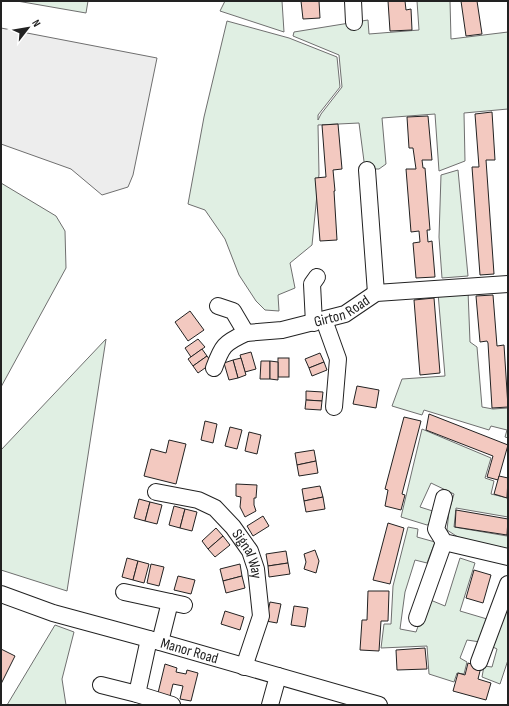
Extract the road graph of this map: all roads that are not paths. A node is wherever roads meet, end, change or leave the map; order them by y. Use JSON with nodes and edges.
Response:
{"nodes":[{"id":1,"x":353,"y":1,"type":"edge"},
{"id":2,"x":354,"y":22,"type":"dead end"},
{"id":3,"x":367,"y":170,"type":"dead end"},
{"id":4,"x":317,"y":277,"type":"dead end"},
{"id":5,"x":508,"y":284,"type":"edge"},
{"id":6,"x":376,"y":293,"type":"junction"},
{"id":7,"x":218,"y":306,"type":"dead end"},
{"id":8,"x":319,"y":322,"type":"junction"},
{"id":9,"x":246,"y":333,"type":"junction"},
{"id":10,"x":214,"y":368,"type":"dead end"},
{"id":11,"x":334,"y":407,"type":"dead end"},
{"id":12,"x":156,"y":492,"type":"dead end"},
{"id":13,"x":444,"y":498,"type":"dead end"},
{"id":14,"x":444,"y":542,"type":"junction"},
{"id":15,"x":508,"y":557,"type":"edge"},
{"id":16,"x":508,"y":584,"type":"edge"},
{"id":17,"x":124,"y":592,"type":"dead end"},
{"id":18,"x":1,"y":594,"type":"edge"},
{"id":19,"x":417,"y":618,"type":"dead end"},
{"id":20,"x":155,"y":641,"type":"junction"},
{"id":21,"x":479,"y":662,"type":"dead end"},
{"id":22,"x":244,"y":667,"type":"junction"},
{"id":23,"x":278,"y":676,"type":"junction"},
{"id":24,"x":101,"y":685,"type":"dead end"},
{"id":25,"x":137,"y":694,"type":"junction"},
{"id":26,"x":172,"y":705,"type":"edge"},
{"id":27,"x":270,"y":705,"type":"edge"},
{"id":28,"x":379,"y":705,"type":"edge"}],
"edges":[{"from":1,"to":2,"type":"street"},
{"from":3,"to":6,"type":"street"},
{"from":4,"to":8,"type":"street"},
{"from":5,"to":6,"type":"street","name":"Girton Road"},
{"from":6,"to":8,"type":"street","name":"Girton Road"},
{"from":7,"to":9,"type":"street"},
{"from":8,"to":9,"type":"street","name":"Girton Road"},
{"from":8,"to":11,"type":"street"},
{"from":9,"to":10,"type":"street"},
{"from":12,"to":22,"type":"street","name":"Signal Way"},
{"from":13,"to":14,"type":"street"},
{"from":14,"to":15,"type":"street"},
{"from":14,"to":19,"type":"street"},
{"from":16,"to":21,"type":"street"},
{"from":17,"to":20,"type":"street"},
{"from":18,"to":20,"type":"street","name":"Manor Road"},
{"from":20,"to":22,"type":"street","name":"Manor Road"},
{"from":20,"to":25,"type":"street"},
{"from":22,"to":23,"type":"street","name":"Manor Road"},
{"from":23,"to":27,"type":"street"},
{"from":23,"to":28,"type":"street","name":"Manor Road"},
{"from":24,"to":25,"type":"street"},
{"from":25,"to":26,"type":"street"}]}
